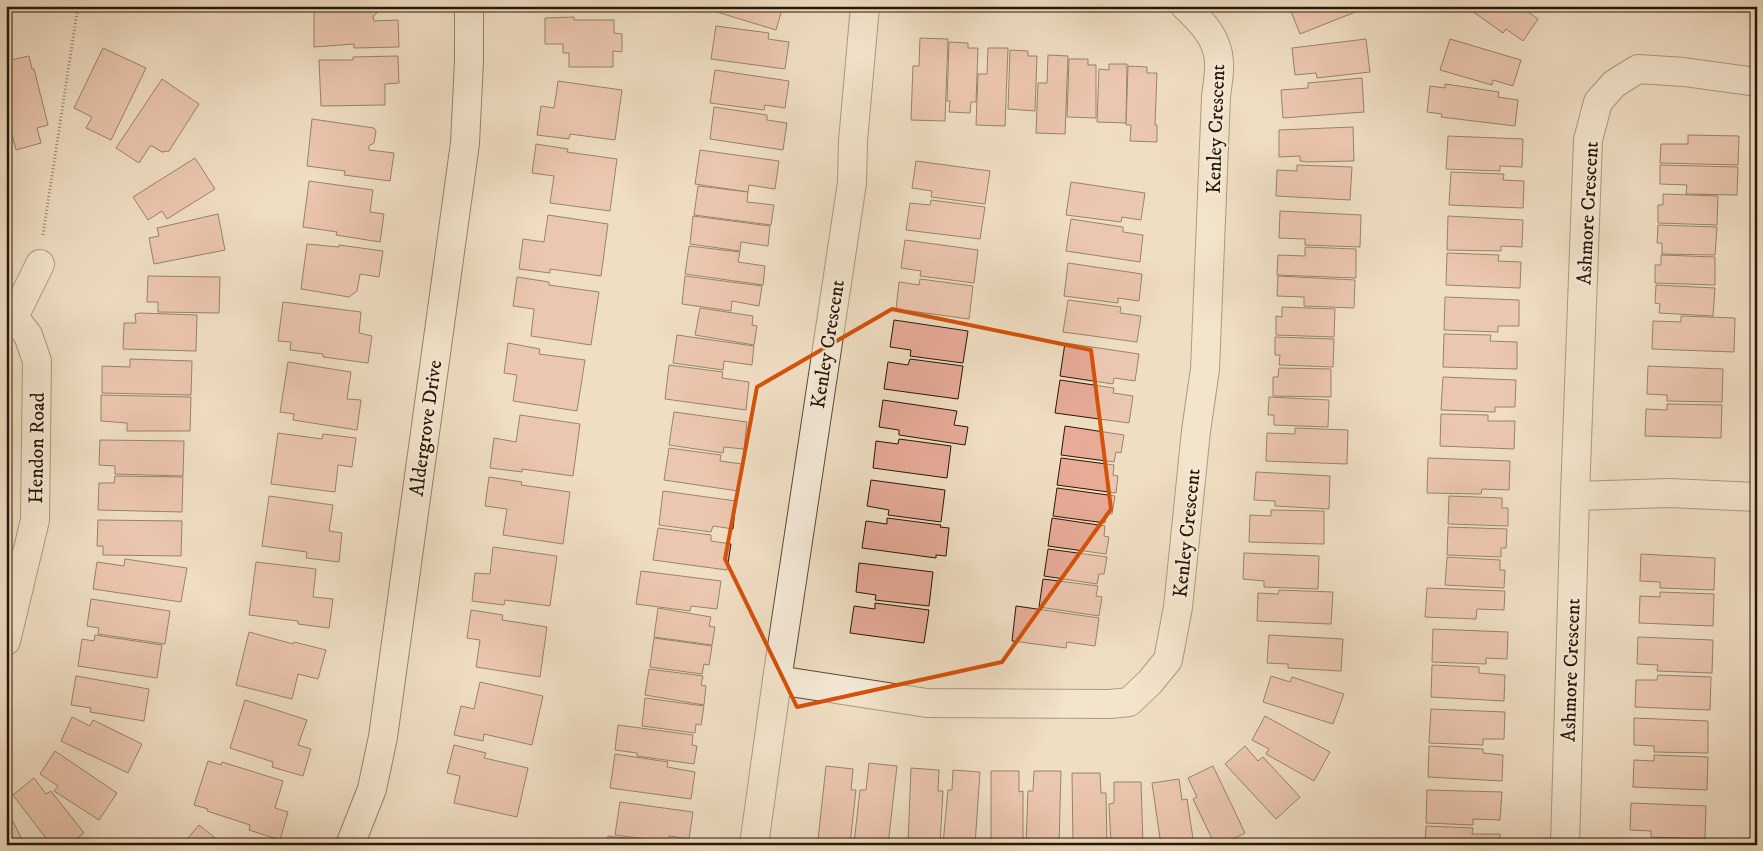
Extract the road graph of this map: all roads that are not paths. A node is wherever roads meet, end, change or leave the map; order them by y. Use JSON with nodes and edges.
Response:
{"nodes":[{"id":1,"x":470,"y":6,"type":"edge"},
{"id":2,"x":865,"y":6,"type":"edge"},
{"id":3,"x":1185,"y":6,"type":"edge"},
{"id":4,"x":1757,"y":82,"type":"edge"},
{"id":5,"x":40,"y":264,"type":"road end"},
{"id":6,"x":10,"y":316,"type":"edge"},
{"id":7,"x":1575,"y":496,"type":"junction"},
{"id":8,"x":1757,"y":497,"type":"edge"},
{"id":9,"x":6,"y":641,"type":"edge"},
{"id":10,"x":777,"y":680,"type":"junction"},
{"id":11,"x":350,"y":845,"type":"edge"},
{"id":12,"x":754,"y":845,"type":"edge"},
{"id":13,"x":1565,"y":845,"type":"edge"}],
"edges":[{"from":1,"to":11,"type":"street","name":"Aldergrove Drive"},
{"from":2,"to":10,"type":"street","name":"Kenley Crescent"},
{"from":3,"to":10,"type":"street","name":"Kenley Crescent"},
{"from":4,"to":7,"type":"street","name":"Ashmore Crescent"},
{"from":5,"to":6,"type":"street","name":"Hendon Road"},
{"from":6,"to":9,"type":"street","name":"Hendon Road"},
{"from":7,"to":8,"type":"street"},
{"from":7,"to":13,"type":"street","name":"Ashmore Crescent"},
{"from":10,"to":12,"type":"street","name":"Kenley Crescent"}]}
